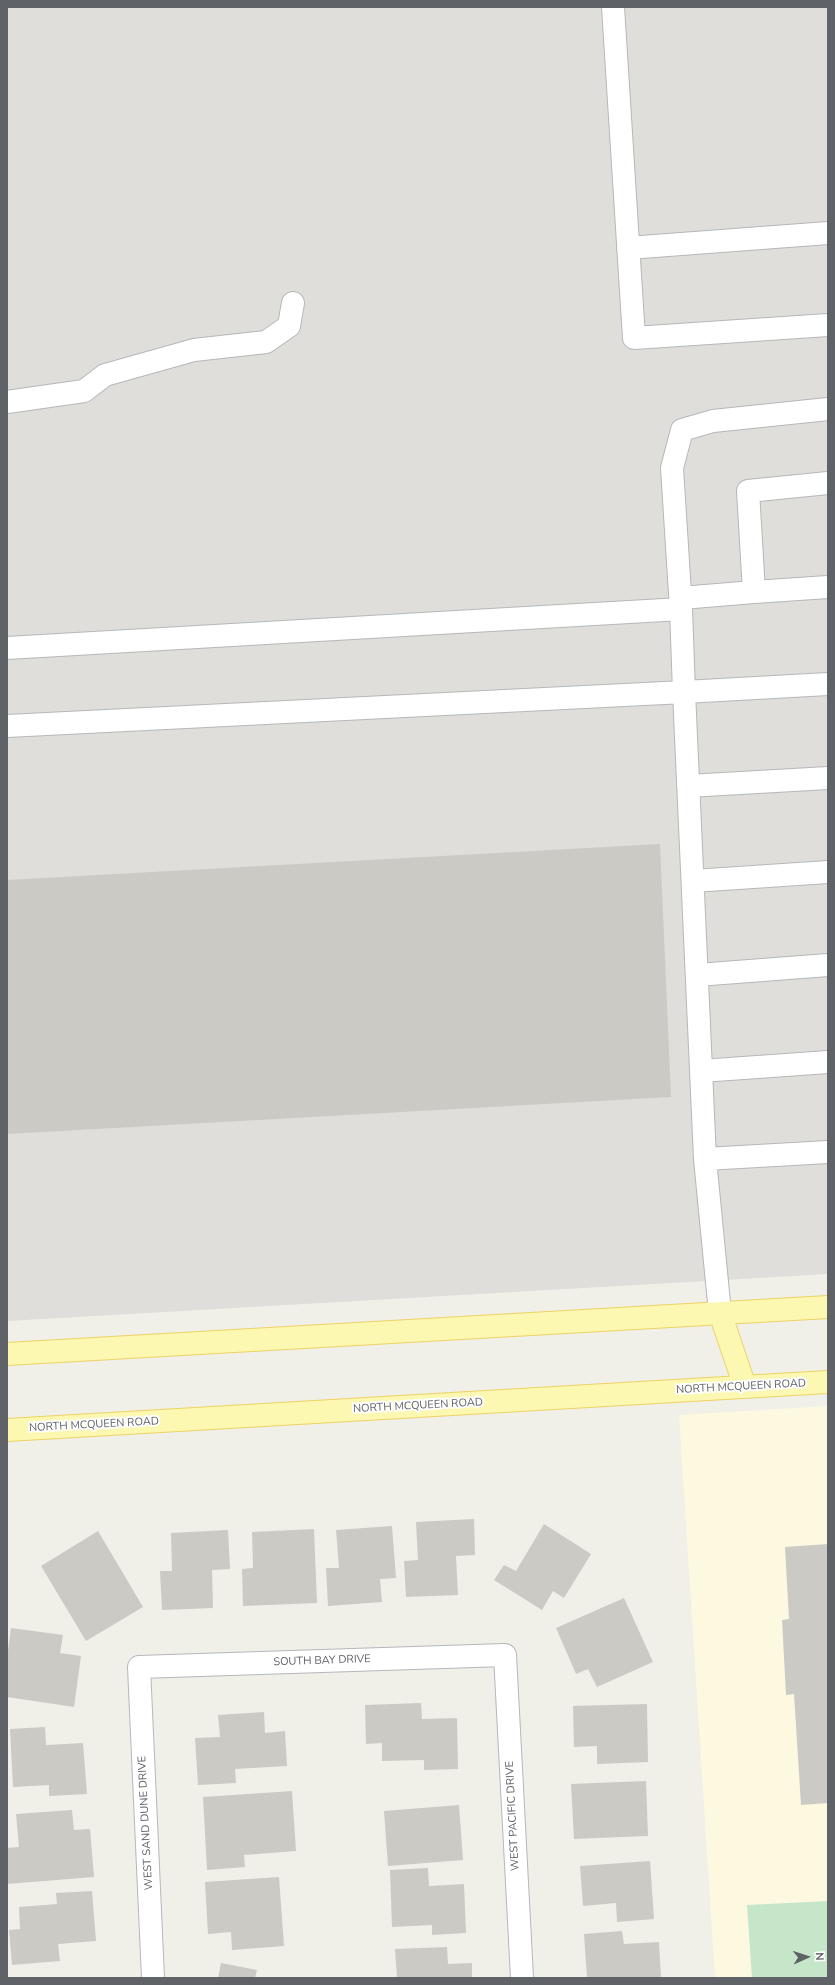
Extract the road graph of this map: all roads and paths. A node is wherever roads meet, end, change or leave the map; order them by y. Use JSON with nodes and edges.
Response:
{"nodes":[{"id":1,"x":613,"y":7,"type":"edge"},
{"id":2,"x":828,"y":233,"type":"edge"},
{"id":3,"x":628,"y":248,"type":"junction"},
{"id":4,"x":293,"y":303,"type":"dead end"},
{"id":5,"x":828,"y":325,"type":"edge"},
{"id":6,"x":7,"y":402,"type":"edge"},
{"id":7,"x":828,"y":409,"type":"edge"},
{"id":8,"x":828,"y":483,"type":"edge"},
{"id":9,"x":828,"y":587,"type":"edge"},
{"id":10,"x":754,"y":592,"type":"junction"},
{"id":11,"x":681,"y":604,"type":"junction"},
{"id":12,"x":7,"y":648,"type":"edge"},
{"id":13,"x":828,"y":684,"type":"edge"},
{"id":14,"x":684,"y":692,"type":"junction"},
{"id":15,"x":7,"y":726,"type":"edge"},
{"id":16,"x":828,"y":778,"type":"edge"},
{"id":17,"x":688,"y":786,"type":"junction"},
{"id":18,"x":828,"y":872,"type":"edge"},
{"id":19,"x":693,"y":881,"type":"junction"},
{"id":20,"x":828,"y":966,"type":"edge"},
{"id":21,"x":696,"y":975,"type":"junction"},
{"id":22,"x":828,"y":1062,"type":"edge"},
{"id":23,"x":701,"y":1071,"type":"junction"},
{"id":24,"x":828,"y":1152,"type":"edge"},
{"id":25,"x":705,"y":1159,"type":"junction"},
{"id":26,"x":828,"y":1307,"type":"edge"},
{"id":27,"x":720,"y":1314,"type":"junction"},
{"id":28,"x":7,"y":1354,"type":"edge"},
{"id":29,"x":828,"y":1382,"type":"edge"},
{"id":30,"x":745,"y":1387,"type":"junction"},
{"id":31,"x":7,"y":1430,"type":"edge"},
{"id":32,"x":505,"y":1655,"type":"joint"},
{"id":33,"x":139,"y":1667,"type":"joint"},
{"id":34,"x":152,"y":1978,"type":"edge"},
{"id":35,"x":522,"y":1978,"type":"edge"}],
"edges":[{"from":1,"to":3,"type":"street"},
{"from":2,"to":3,"type":"street"},
{"from":3,"to":5,"type":"street"},
{"from":4,"to":6,"type":"street"},
{"from":7,"to":11,"type":"street"},
{"from":8,"to":10,"type":"street"},
{"from":9,"to":10,"type":"street"},
{"from":10,"to":11,"type":"street"},
{"from":11,"to":12,"type":"street"},
{"from":11,"to":14,"type":"street"},
{"from":13,"to":14,"type":"street"},
{"from":14,"to":15,"type":"street"},
{"from":14,"to":17,"type":"street"},
{"from":16,"to":17,"type":"street"},
{"from":17,"to":19,"type":"street"},
{"from":18,"to":19,"type":"street"},
{"from":19,"to":21,"type":"street"},
{"from":20,"to":21,"type":"street"},
{"from":21,"to":23,"type":"street"},
{"from":22,"to":23,"type":"street"},
{"from":23,"to":25,"type":"street"},
{"from":24,"to":25,"type":"street"},
{"from":25,"to":27,"type":"street"},
{"from":26,"to":27,"type":"main road"},
{"from":27,"to":28,"type":"main road"},
{"from":27,"to":30,"type":"main road"},
{"from":29,"to":30,"type":"main road","name":"NORTH MCQUEEN ROAD"},
{"from":30,"to":31,"type":"main road","name":"NORTH MCQUEEN ROAD"},
{"from":32,"to":33,"type":"street","name":"SOUTH BAY DRIVE"},
{"from":32,"to":35,"type":"street","name":"WEST PACIFIC DRIVE"},
{"from":33,"to":34,"type":"street","name":"WEST SAND DUNE DRIVE"}]}
